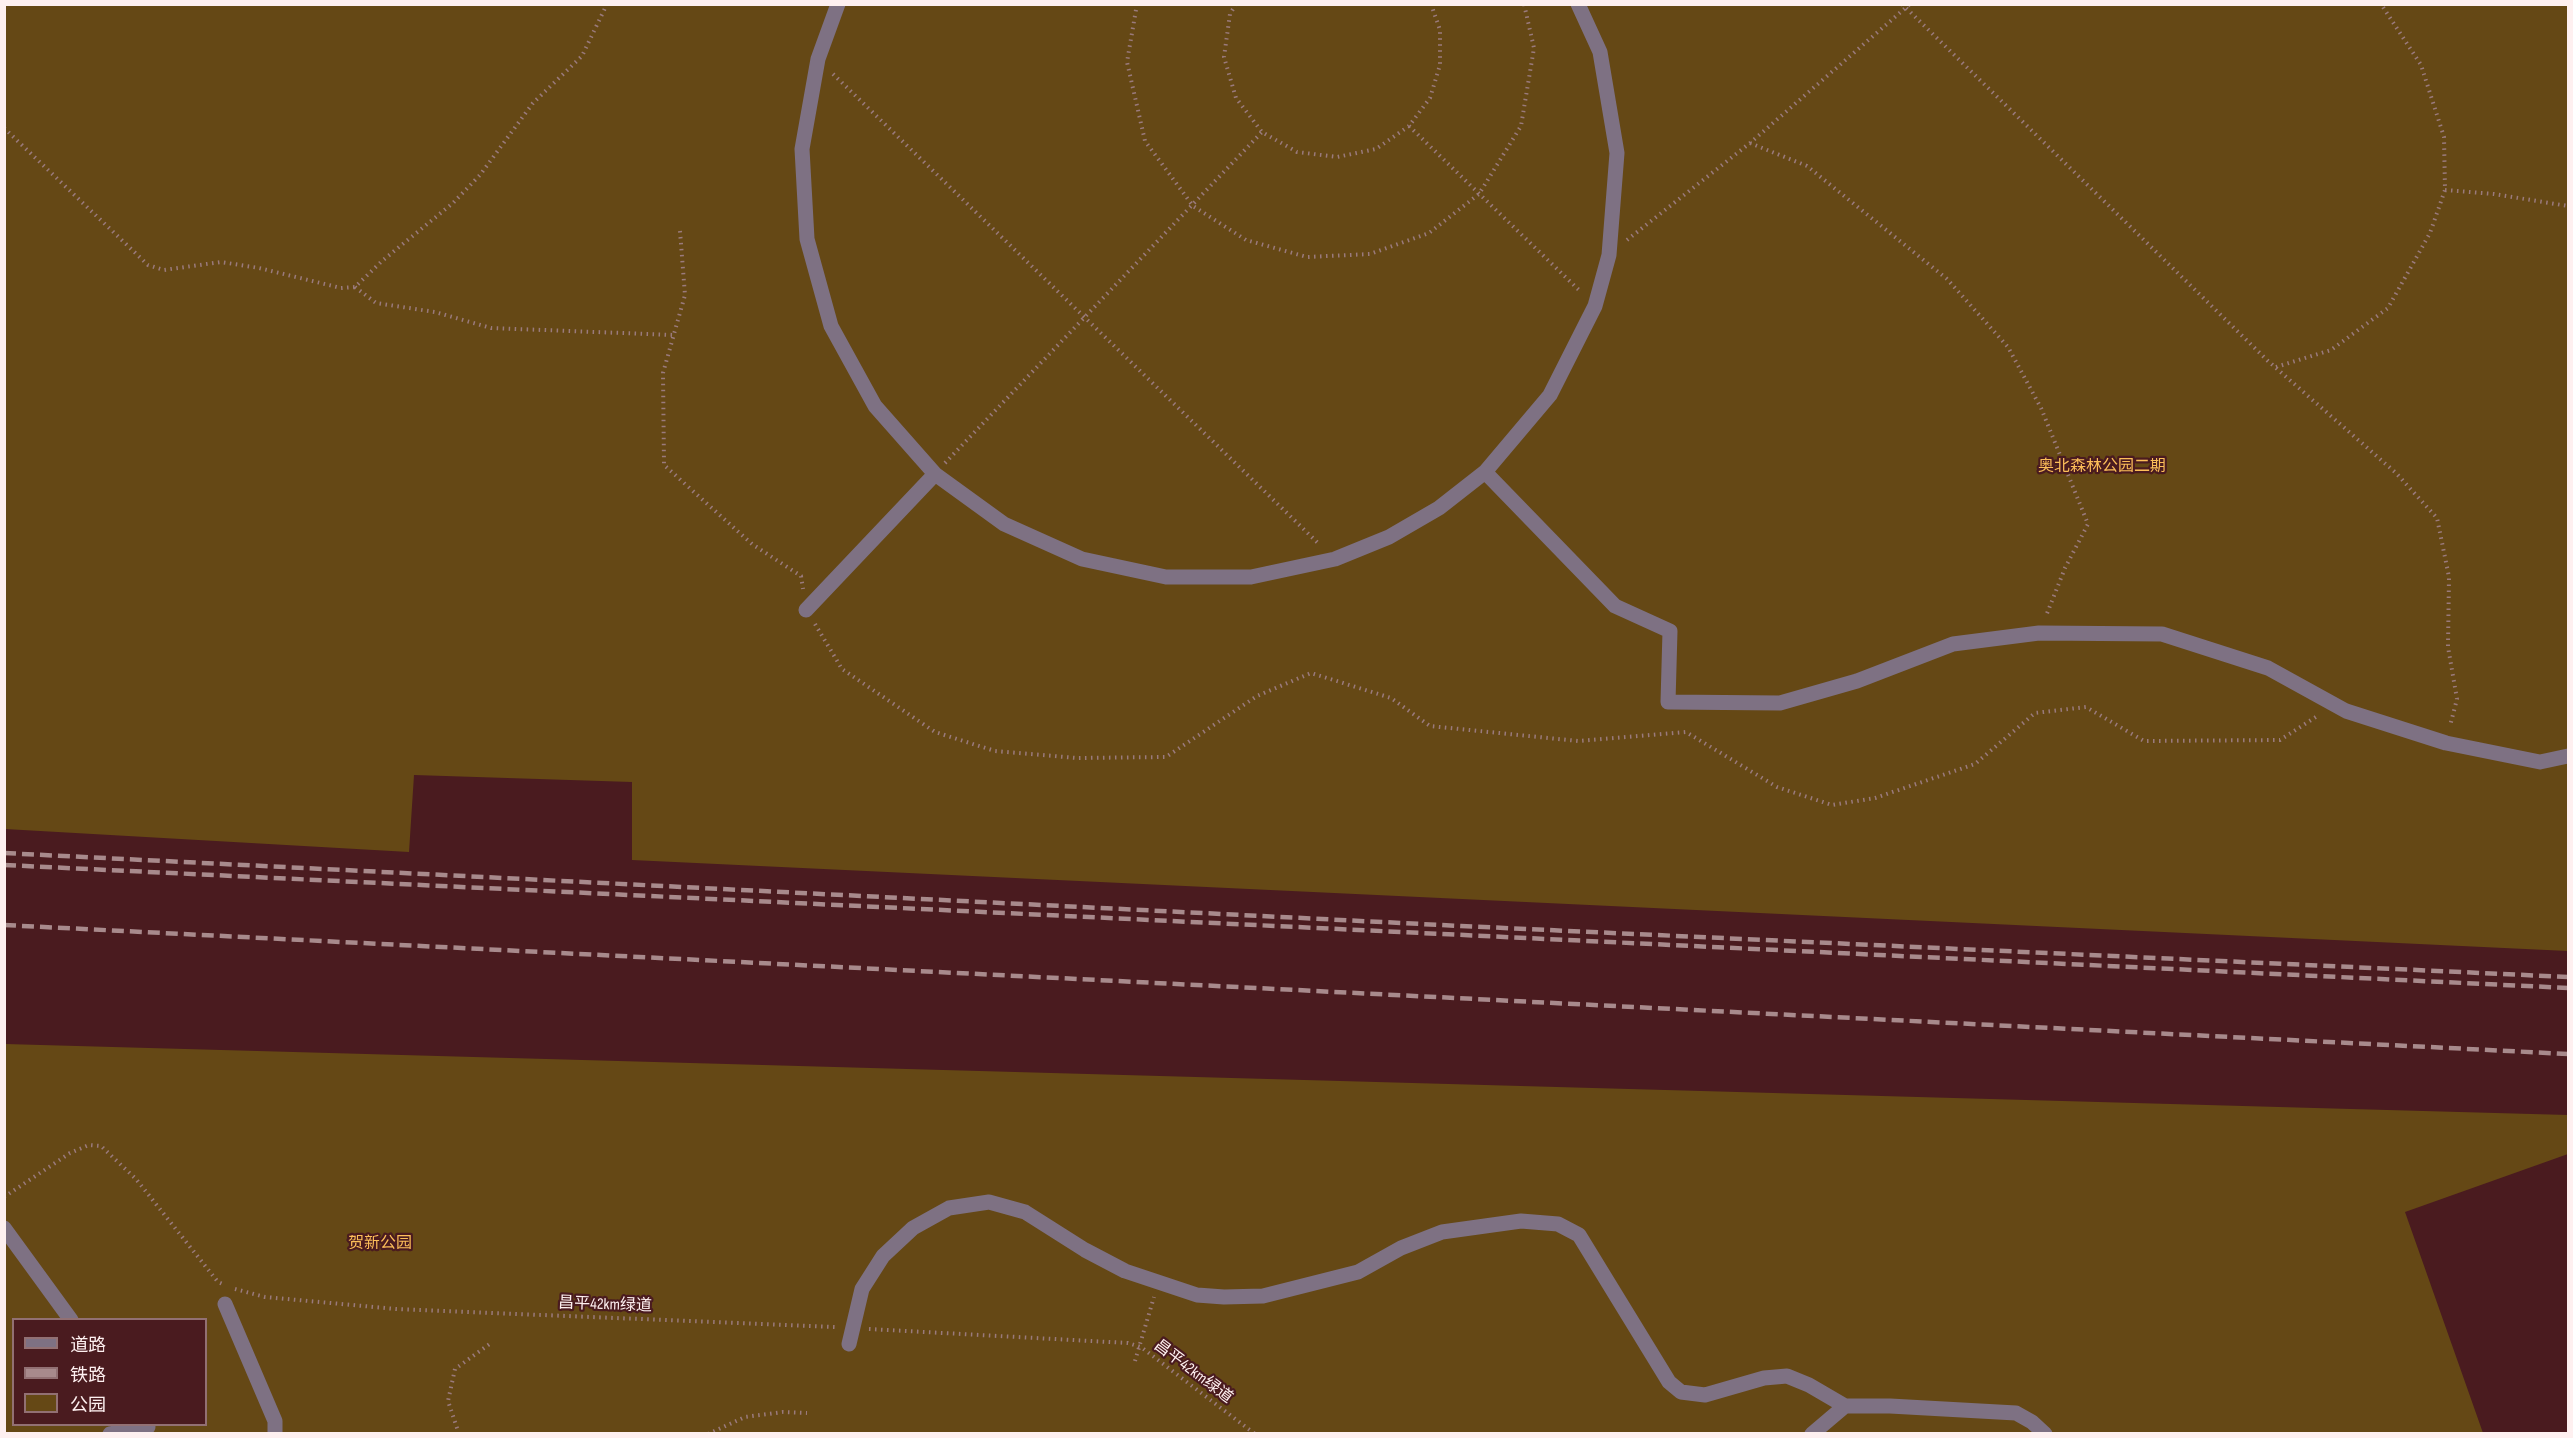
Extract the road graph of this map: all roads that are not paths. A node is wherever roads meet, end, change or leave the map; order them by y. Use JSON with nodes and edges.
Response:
{"nodes":[{"id":1,"x":838,"y":4,"type":"edge"},
{"id":2,"x":1578,"y":4,"type":"edge"},
{"id":3,"x":1485,"y":472,"type":"junction"},
{"id":4,"x":935,"y":474,"type":"junction"},
{"id":5,"x":806,"y":610,"type":"road end"},
{"id":6,"x":2568,"y":756,"type":"edge"},
{"id":7,"x":4,"y":1228,"type":"edge"},
{"id":8,"x":225,"y":1304,"type":"dead end"},
{"id":9,"x":70,"y":1318,"type":"edge"},
{"id":10,"x":849,"y":1344,"type":"dead end"},
{"id":11,"x":1845,"y":1406,"type":"junction"},
{"id":12,"x":149,"y":1428,"type":"edge"},
{"id":13,"x":110,"y":1434,"type":"edge"},
{"id":14,"x":275,"y":1434,"type":"edge"},
{"id":15,"x":1812,"y":1434,"type":"edge"},
{"id":16,"x":2044,"y":1434,"type":"edge"}],
"edges":[{"from":1,"to":4,"type":"street"},
{"from":2,"to":3,"type":"street"},
{"from":3,"to":4,"type":"street"},
{"from":3,"to":6,"type":"street"},
{"from":4,"to":5,"type":"street"},
{"from":7,"to":9,"type":"street"},
{"from":8,"to":14,"type":"street"},
{"from":10,"to":11,"type":"street"},
{"from":11,"to":15,"type":"street"},
{"from":11,"to":16,"type":"street"},
{"from":12,"to":13,"type":"street"}]}
